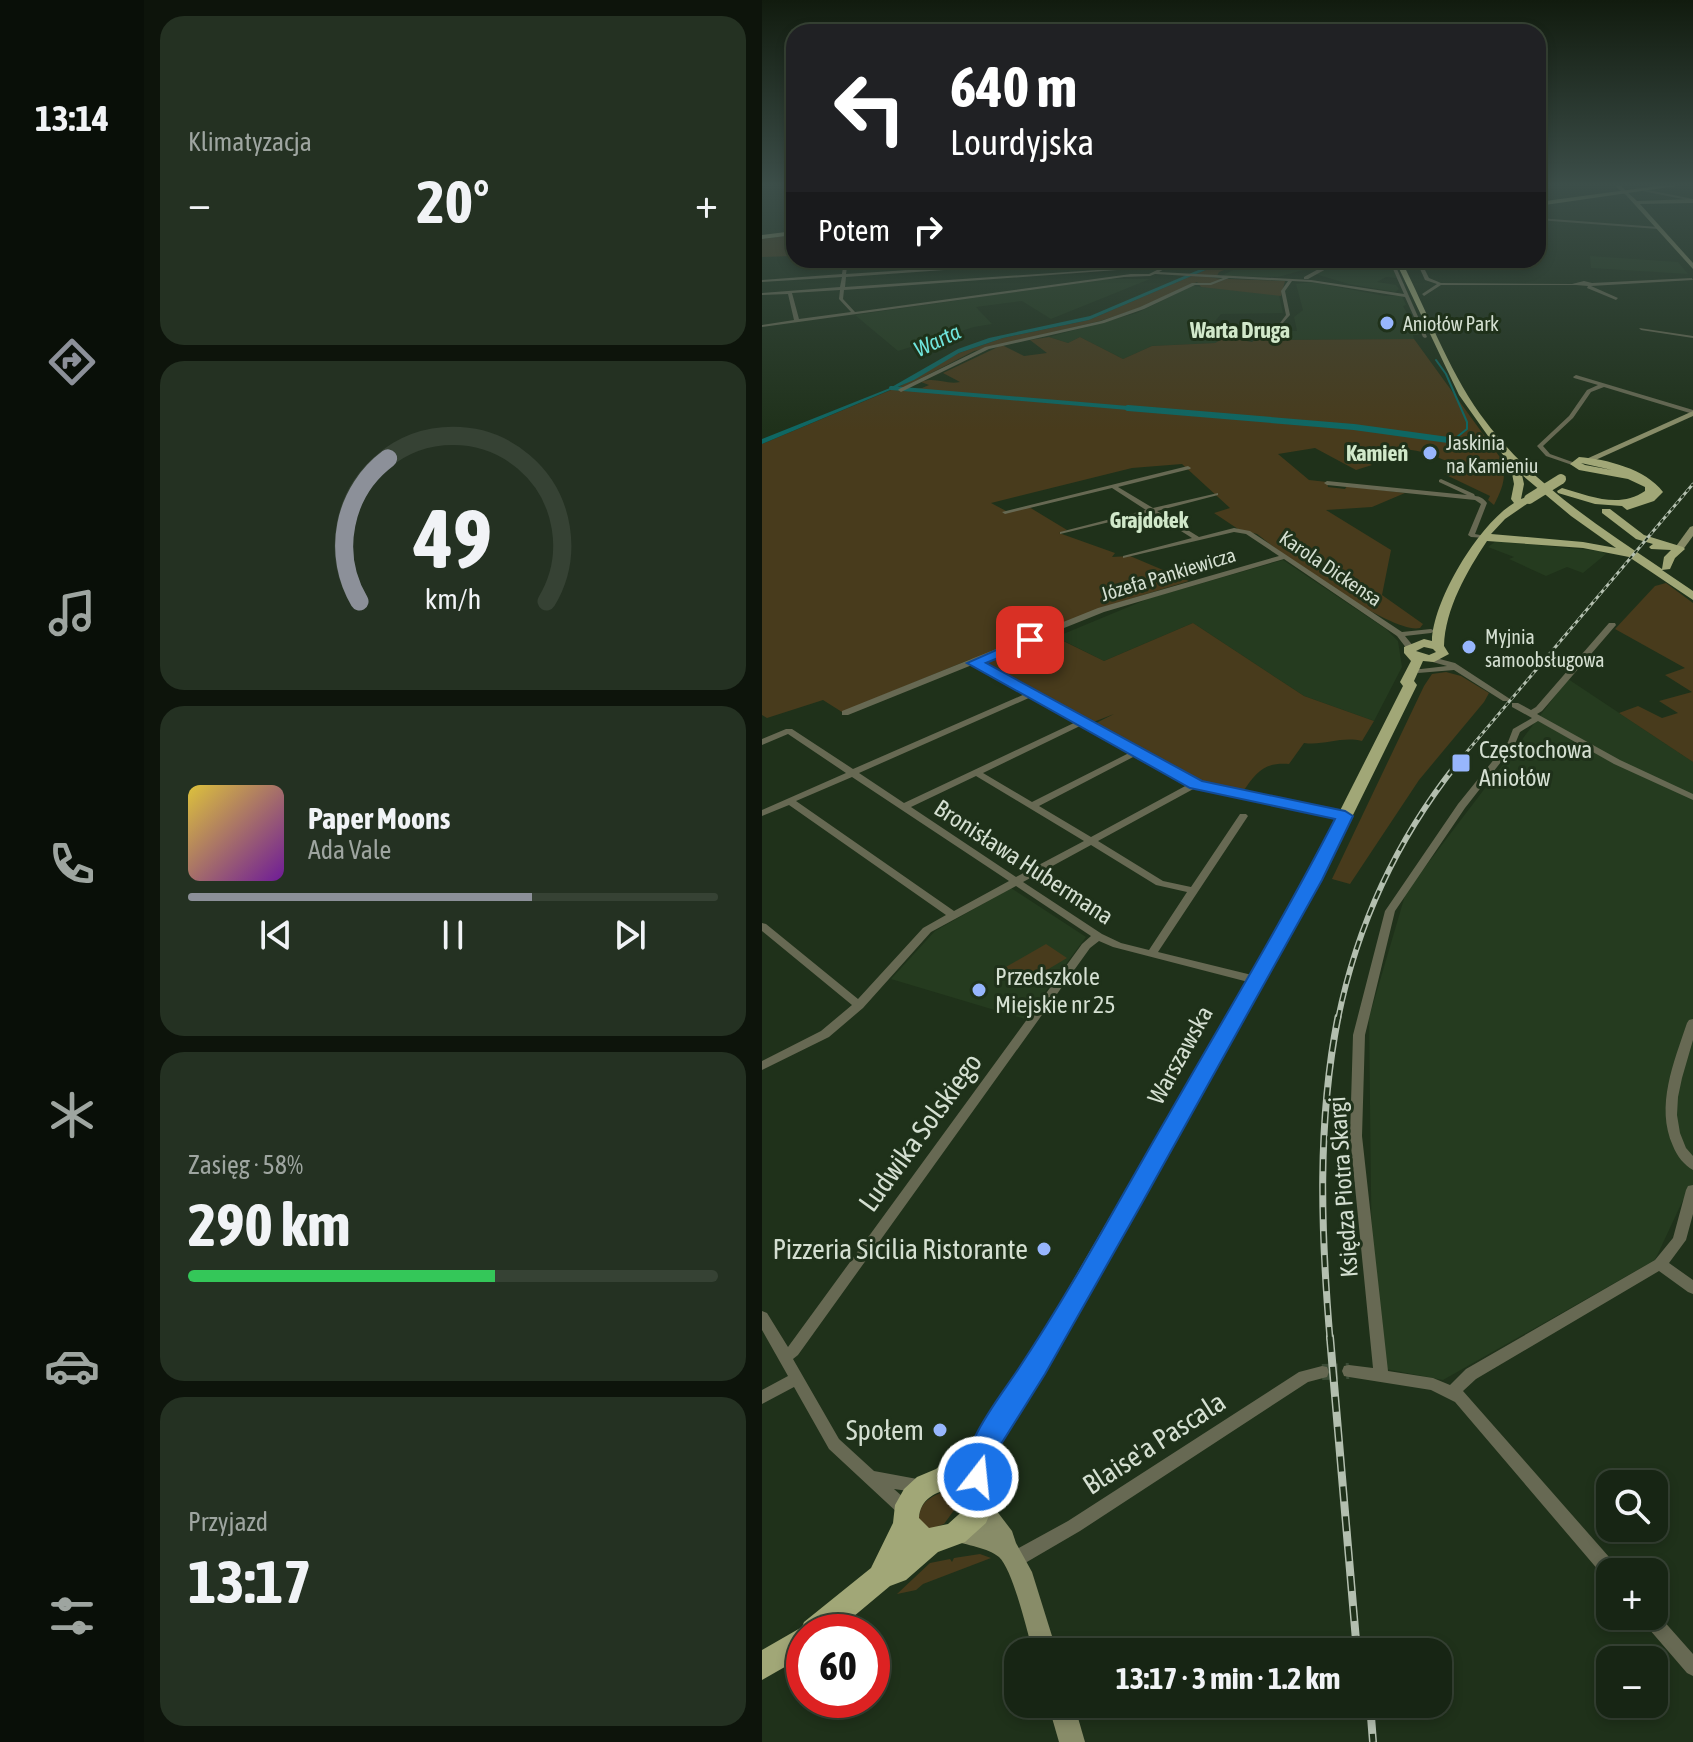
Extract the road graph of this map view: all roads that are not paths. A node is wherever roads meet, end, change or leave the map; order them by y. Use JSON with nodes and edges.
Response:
{"nodes":[{"id":1,"x":845,"y":268,"type":"edge"},
{"id":2,"x":971,"y":268,"type":"edge"},
{"id":3,"x":1162,"y":268,"type":"edge"},
{"id":4,"x":1324,"y":268,"type":"edge"},
{"id":5,"x":1397,"y":268,"type":"edge"},
{"id":6,"x":1399,"y":268,"type":"edge"},
{"id":7,"x":1410,"y":268,"type":"edge"},
{"id":8,"x":1422,"y":268,"type":"edge"},
{"id":9,"x":1144,"y":272,"type":"junction"},
{"id":10,"x":886,"y":274,"type":"junction"},
{"id":11,"x":843,"y":277,"type":"junction"},
{"id":12,"x":1020,"y":277,"type":"junction"},
{"id":13,"x":1227,"y":278,"type":"junction"},
{"id":14,"x":1692,"y":278,"type":"edge"},
{"id":15,"x":1297,"y":280,"type":"junction"},
{"id":16,"x":762,"y":281,"type":"edge"},
{"id":17,"x":1440,"y":284,"type":"junction"},
{"id":18,"x":1591,"y":286,"type":"junction"},
{"id":19,"x":892,"y":287,"type":"junction"},
{"id":20,"x":840,"y":290,"type":"junction"},
{"id":21,"x":1031,"y":290,"type":"junction"},
{"id":22,"x":790,"y":293,"type":"junction"},
{"id":23,"x":1405,"y":293,"type":"junction"},
{"id":24,"x":762,"y":294,"type":"edge"},
{"id":25,"x":1424,"y":295,"type":"junction"},
{"id":26,"x":1616,"y":299,"type":"dead end"},
{"id":27,"x":904,"y":307,"type":"junction"},
{"id":28,"x":855,"y":314,"type":"junction"},
{"id":29,"x":1436,"y":317,"type":"dead end"},
{"id":30,"x":797,"y":321,"type":"junction"},
{"id":31,"x":1282,"y":323,"type":"dead end"},
{"id":32,"x":762,"y":326,"type":"edge"},
{"id":33,"x":1642,"y":327,"type":"dead end"},
{"id":34,"x":1693,"y":335,"type":"edge"},
{"id":35,"x":1425,"y":337,"type":"joint"},
{"id":36,"x":1450,"y":365,"type":"junction"},
{"id":37,"x":1464,"y":372,"type":"dead end"},
{"id":38,"x":1576,"y":377,"type":"dead end"},
{"id":39,"x":1604,"y":385,"type":"junction"},
{"id":40,"x":902,"y":390,"type":"dead end"},
{"id":41,"x":1693,"y":412,"type":"edge"},
{"id":42,"x":1516,"y":461,"type":"junction"},
{"id":43,"x":1188,"y":468,"type":"dead end"},
{"id":44,"x":1582,"y":468,"type":"junction"},
{"id":45,"x":1612,"y":472,"type":"junction"},
{"id":46,"x":1441,"y":481,"type":"dead end"},
{"id":47,"x":1327,"y":483,"type":"dead end"},
{"id":48,"x":1113,"y":486,"type":"junction"},
{"id":49,"x":1216,"y":494,"type":"dead end"},
{"id":50,"x":1477,"y":498,"type":"junction"},
{"id":51,"x":1524,"y":501,"type":"junction"},
{"id":52,"x":1152,"y":510,"type":"junction"},
{"id":53,"x":1621,"y":510,"type":"junction"},
{"id":54,"x":1005,"y":512,"type":"dead end"},
{"id":55,"x":1600,"y":529,"type":"junction"},
{"id":56,"x":1693,"y":529,"type":"edge"},
{"id":57,"x":1062,"y":533,"type":"dead end"},
{"id":58,"x":1487,"y":533,"type":"junction"},
{"id":59,"x":1198,"y":539,"type":"junction"},
{"id":60,"x":1583,"y":545,"type":"junction"},
{"id":61,"x":1667,"y":546,"type":"junction"},
{"id":62,"x":1125,"y":557,"type":"dead end"},
{"id":63,"x":1283,"y":557,"type":"junction"},
{"id":64,"x":1638,"y":557,"type":"junction"},
{"id":65,"x":1666,"y":567,"type":"junction"},
{"id":66,"x":1693,"y":586,"type":"edge"},
{"id":67,"x":1693,"y":596,"type":"edge"},
{"id":68,"x":1612,"y":625,"type":"dead end"},
{"id":69,"x":1423,"y":648,"type":"junction"},
{"id":70,"x":975,"y":663,"type":"junction"},
{"id":71,"x":1454,"y":667,"type":"junction"},
{"id":72,"x":1031,"y":694,"type":"junction"},
{"id":73,"x":1506,"y":699,"type":"dead end"},
{"id":74,"x":1515,"y":705,"type":"dead end"},
{"id":75,"x":845,"y":713,"type":"dead end"},
{"id":76,"x":1534,"y":716,"type":"junction"},
{"id":77,"x":1082,"y":722,"type":"junction"},
{"id":78,"x":762,"y":742,"type":"edge"},
{"id":79,"x":1137,"y":752,"type":"junction"},
{"id":80,"x":976,"y":772,"type":"junction"},
{"id":81,"x":854,"y":774,"type":"junction"},
{"id":82,"x":1196,"y":784,"type":"junction"},
{"id":83,"x":1693,"y":797,"type":"edge"},
{"id":84,"x":790,"y":801,"type":"junction"},
{"id":85,"x":1031,"y":806,"type":"junction"},
{"id":86,"x":904,"y":807,"type":"junction"},
{"id":87,"x":762,"y":813,"type":"edge"},
{"id":88,"x":1243,"y":816,"type":"dead end"},
{"id":89,"x":1345,"y":816,"type":"junction"},
{"id":90,"x":1089,"y":841,"type":"junction"},
{"id":91,"x":1015,"y":882,"type":"junction"},
{"id":92,"x":1193,"y":890,"type":"junction"},
{"id":93,"x":952,"y":915,"type":"junction"},
{"id":94,"x":762,"y":926,"type":"edge"},
{"id":95,"x":1098,"y":936,"type":"junction"},
{"id":96,"x":1151,"y":954,"type":"junction"},
{"id":97,"x":1256,"y":980,"type":"junction"},
{"id":98,"x":859,"y":1005,"type":"junction"},
{"id":99,"x":1693,"y":1023,"type":"edge"},
{"id":100,"x":762,"y":1066,"type":"edge"},
{"id":101,"x":1693,"y":1165,"type":"edge"},
{"id":102,"x":1693,"y":1190,"type":"edge"},
{"id":103,"x":1660,"y":1264,"type":"junction"},
{"id":104,"x":1693,"y":1288,"type":"edge"},
{"id":105,"x":762,"y":1317,"type":"edge"},
{"id":106,"x":784,"y":1357,"type":"junction"},
{"id":107,"x":1349,"y":1371,"type":"tunnel mouth"},
{"id":108,"x":1322,"y":1372,"type":"tunnel mouth"},
{"id":109,"x":1381,"y":1374,"type":"junction"},
{"id":110,"x":796,"y":1379,"type":"junction"},
{"id":111,"x":1453,"y":1392,"type":"junction"},
{"id":112,"x":762,"y":1397,"type":"edge"},
{"id":113,"x":985,"y":1445,"type":"junction"},
{"id":114,"x":874,"y":1478,"type":"junction"},
{"id":115,"x":934,"y":1482,"type":"junction"},
{"id":116,"x":979,"y":1498,"type":"junction"},
{"id":117,"x":906,"y":1517,"type":"junction"},
{"id":118,"x":960,"y":1532,"type":"junction"},
{"id":119,"x":931,"y":1541,"type":"junction"},
{"id":120,"x":1010,"y":1553,"type":"junction"},
{"id":121,"x":1599,"y":1558,"type":"edge"},
{"id":122,"x":883,"y":1575,"type":"junction"},
{"id":123,"x":836,"y":1614,"type":"edge"},
{"id":124,"x":1661,"y":1630,"type":"edge"},
{"id":125,"x":1041,"y":1638,"type":"edge"},
{"id":126,"x":786,"y":1651,"type":"edge"},
{"id":127,"x":762,"y":1666,"type":"edge"},
{"id":128,"x":1693,"y":1667,"type":"edge"},
{"id":129,"x":1065,"y":1718,"type":"edge"},
{"id":130,"x":1072,"y":1742,"type":"edge"}],
"edges":[{"from":1,"to":11,"type":"street"},
{"from":2,"to":10,"type":"street"},
{"from":3,"to":9,"type":"street"},
{"from":4,"to":15,"type":"street"},
{"from":5,"to":23,"type":"street"},
{"from":6,"to":36,"type":"main road"},
{"from":7,"to":25,"type":"main road"},
{"from":8,"to":17,"type":"street"},
{"from":9,"to":12,"type":"street"},
{"from":9,"to":13,"type":"street"},
{"from":9,"to":21,"type":"street"},
{"from":10,"to":11,"type":"street"},
{"from":10,"to":19,"type":"street"},
{"from":11,"to":16,"type":"street"},
{"from":11,"to":20,"type":"street"},
{"from":12,"to":19,"type":"street"},
{"from":12,"to":21,"type":"street"},
{"from":13,"to":15,"type":"street"},
{"from":13,"to":40,"type":"street"},
{"from":14,"to":18,"type":"street"},
{"from":15,"to":23,"type":"street"},
{"from":15,"to":31,"type":"street"},
{"from":17,"to":18,"type":"street"},
{"from":17,"to":25,"type":"street"},
{"from":18,"to":26,"type":"street"},
{"from":19,"to":20,"type":"street"},
{"from":19,"to":27,"type":"street"},
{"from":20,"to":22,"type":"street"},
{"from":20,"to":28,"type":"street"},
{"from":21,"to":27,"type":"street"},
{"from":22,"to":24,"type":"street"},
{"from":22,"to":30,"type":"street"},
{"from":23,"to":35,"type":"street"},
{"from":25,"to":29,"type":"main road"},
{"from":27,"to":28,"type":"street"},
{"from":28,"to":30,"type":"street"},
{"from":30,"to":32,"type":"street"},
{"from":33,"to":34,"type":"street"},
{"from":35,"to":36,"type":"main road"},
{"from":36,"to":42,"type":"main road"},
{"from":37,"to":44,"type":"main road"},
{"from":38,"to":39,"type":"street"},
{"from":39,"to":41,"type":"street"},
{"from":39,"to":44,"type":"street"},
{"from":41,"to":44,"type":"street"},
{"from":42,"to":51,"type":"main road"},
{"from":42,"to":55,"type":"main road"},
{"from":43,"to":48,"type":"street"},
{"from":44,"to":45,"type":"main road"},
{"from":44,"to":45,"type":"main road"},
{"from":44,"to":51,"type":"main road","bridge":true},
{"from":44,"to":53,"type":"main road"},
{"from":44,"to":53,"type":"main road"},
{"from":44,"to":65,"type":"main road"},
{"from":45,"to":53,"type":"main road"},
{"from":46,"to":50,"type":"street"},
{"from":47,"to":50,"type":"street"},
{"from":48,"to":52,"type":"street"},
{"from":48,"to":54,"type":"street"},
{"from":49,"to":52,"type":"street"},
{"from":50,"to":58,"type":"street"},
{"from":51,"to":58,"type":"main road"},
{"from":52,"to":57,"type":"street"},
{"from":52,"to":59,"type":"street"},
{"from":53,"to":61,"type":"main road"},
{"from":55,"to":60,"type":"main road"},
{"from":55,"to":64,"type":"main road"},
{"from":56,"to":61,"type":"street"},
{"from":58,"to":60,"type":"main road"},
{"from":58,"to":69,"type":"main road"},
{"from":59,"to":62,"type":"street"},
{"from":59,"to":63,"type":"street","name":"Karola Dickensa"},
{"from":60,"to":64,"type":"main road"},
{"from":61,"to":65,"type":"main road"},
{"from":63,"to":69,"type":"street","name":"Karola Dickensa"},
{"from":63,"to":70,"type":"street","name":"Józefa Pankiewicza"},
{"from":64,"to":67,"type":"main road"},
{"from":65,"to":66,"type":"main road"},
{"from":68,"to":76,"type":"street","name":"Księdza Piotra Skargi"},
{"from":69,"to":71,"type":"street"},
{"from":69,"to":71,"type":"street","name":"Karola Dickensa"},
{"from":69,"to":89,"type":"main road","name":"Warszawska"},
{"from":70,"to":72,"type":"street"},
{"from":70,"to":75,"type":"street","name":"Józefa Pankiewicza"},
{"from":71,"to":73,"type":"street","name":"Karola Dickensa"},
{"from":72,"to":77,"type":"street"},
{"from":72,"to":81,"type":"street"},
{"from":74,"to":76,"type":"street"},
{"from":76,"to":83,"type":"street"},
{"from":76,"to":109,"type":"street","name":"Księdza Piotra Skargi"},
{"from":77,"to":79,"type":"street"},
{"from":77,"to":80,"type":"street"},
{"from":78,"to":81,"type":"street","name":"Bronisława Hubermana"},
{"from":79,"to":82,"type":"street"},
{"from":79,"to":85,"type":"street"},
{"from":80,"to":85,"type":"street"},
{"from":80,"to":86,"type":"street"},
{"from":81,"to":84,"type":"street"},
{"from":81,"to":86,"type":"street","name":"Bronisława Hubermana"},
{"from":82,"to":89,"type":"street"},
{"from":82,"to":90,"type":"street"},
{"from":84,"to":87,"type":"street"},
{"from":84,"to":93,"type":"street"},
{"from":85,"to":90,"type":"street"},
{"from":86,"to":91,"type":"street","name":"Bronisława Hubermana"},
{"from":88,"to":92,"type":"street"},
{"from":89,"to":97,"type":"main road","name":"Warszawska"},
{"from":90,"to":91,"type":"street"},
{"from":90,"to":92,"type":"street"},
{"from":91,"to":93,"type":"street"},
{"from":91,"to":95,"type":"street","name":"Bronisława Hubermana"},
{"from":92,"to":96,"type":"street"},
{"from":93,"to":98,"type":"street"},
{"from":94,"to":98,"type":"street"},
{"from":95,"to":96,"type":"street","name":"Bronisława Hubermana"},
{"from":95,"to":106,"type":"street","name":"Ludwika Solskiego"},
{"from":96,"to":97,"type":"street","name":"Bronisława Hubermana"},
{"from":97,"to":113,"type":"main road","name":"Warszawska"},
{"from":98,"to":100,"type":"street"},
{"from":99,"to":101,"type":"street"},
{"from":102,"to":103,"type":"street"},
{"from":103,"to":104,"type":"street"},
{"from":103,"to":111,"type":"street"},
{"from":105,"to":106,"type":"street"},
{"from":106,"to":110,"type":"street"},
{"from":107,"to":109,"type":"street"},
{"from":108,"to":120,"type":"street","name":"Blaise'a Pascala"},
{"from":109,"to":111,"type":"street"},
{"from":110,"to":112,"type":"street"},
{"from":110,"to":114,"type":"street"},
{"from":111,"to":121,"type":"street"},
{"from":113,"to":115,"type":"main road","name":"Warszawska"},
{"from":113,"to":116,"type":"main road","name":"Warszawska"},
{"from":114,"to":115,"type":"street"},
{"from":114,"to":117,"type":"street"},
{"from":115,"to":116,"type":"main road"},
{"from":115,"to":117,"type":"main road"},
{"from":116,"to":118,"type":"main road"},
{"from":116,"to":120,"type":"street"},
{"from":117,"to":119,"type":"main road"},
{"from":117,"to":122,"type":"main road"},
{"from":118,"to":119,"type":"main road"},
{"from":118,"to":120,"type":"street"},
{"from":119,"to":122,"type":"main road"},
{"from":120,"to":125,"type":"street"},
{"from":122,"to":123,"type":"main road"},
{"from":124,"to":128,"type":"street"},
{"from":126,"to":127,"type":"main road"},
{"from":129,"to":130,"type":"street"}]}
